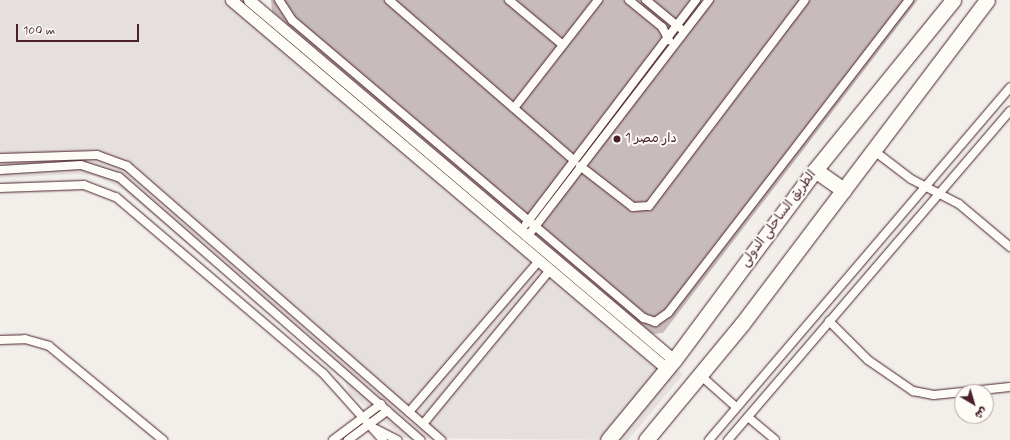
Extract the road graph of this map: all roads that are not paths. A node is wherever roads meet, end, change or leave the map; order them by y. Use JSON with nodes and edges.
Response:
{"nodes":[{"id":1,"x":231,"y":0,"type":"edge"},
{"id":2,"x":279,"y":0,"type":"edge"},
{"id":3,"x":389,"y":0,"type":"edge"},
{"id":4,"x":509,"y":0,"type":"edge"},
{"id":5,"x":598,"y":0,"type":"edge"},
{"id":6,"x":629,"y":0,"type":"edge"},
{"id":7,"x":646,"y":0,"type":"edge"},
{"id":8,"x":696,"y":0,"type":"edge"},
{"id":9,"x":709,"y":0,"type":"edge"},
{"id":10,"x":805,"y":0,"type":"edge"},
{"id":11,"x":909,"y":0,"type":"edge"},
{"id":12,"x":953,"y":0,"type":"edge"},
{"id":13,"x":987,"y":0,"type":"edge"},
{"id":14,"x":252,"y":1,"type":"edge"},
{"id":15,"x":245,"y":12,"type":"junction"},
{"id":16,"x":677,"y":25,"type":"junction"},
{"id":17,"x":685,"y":32,"type":"junction"},
{"id":18,"x":667,"y":38,"type":"junction"},
{"id":19,"x":563,"y":45,"type":"junction"},
{"id":20,"x":675,"y":45,"type":"junction"},
{"id":21,"x":1010,"y":86,"type":"edge"},
{"id":22,"x":514,"y":108,"type":"junction"},
{"id":23,"x":1010,"y":111,"type":"edge"},
{"id":24,"x":873,"y":150,"type":"junction"},
{"id":25,"x":0,"y":158,"type":"edge"},
{"id":26,"x":574,"y":160,"type":"junction"},
{"id":27,"x":580,"y":166,"type":"junction"},
{"id":28,"x":0,"y":170,"type":"edge"},
{"id":29,"x":815,"y":170,"type":"junction"},
{"id":30,"x":925,"y":186,"type":"junction"},
{"id":31,"x":0,"y":188,"type":"edge"},
{"id":32,"x":844,"y":190,"type":"junction"},
{"id":33,"x":940,"y":193,"type":"junction"},
{"id":34,"x":529,"y":220,"type":"junction"},
{"id":35,"x":536,"y":226,"type":"junction"},
{"id":36,"x":523,"y":234,"type":"junction"},
{"id":37,"x":1010,"y":247,"type":"edge"},
{"id":38,"x":539,"y":261,"type":"junction"},
{"id":39,"x":550,"y":270,"type":"junction"},
{"id":40,"x":829,"y":321,"type":"junction"},
{"id":41,"x":0,"y":340,"type":"edge"},
{"id":42,"x":671,"y":364,"type":"junction"},
{"id":43,"x":366,"y":375,"type":"junction"},
{"id":44,"x":700,"y":375,"type":"junction"},
{"id":45,"x":359,"y":384,"type":"junction"},
{"id":46,"x":1010,"y":387,"type":"edge"},
{"id":47,"x":381,"y":404,"type":"junction"},
{"id":48,"x":737,"y":406,"type":"junction"},
{"id":49,"x":387,"y":411,"type":"junction"},
{"id":50,"x":409,"y":412,"type":"junction"},
{"id":51,"x":749,"y":416,"type":"junction"},
{"id":52,"x":362,"y":418,"type":"junction"},
{"id":53,"x":423,"y":424,"type":"junction"},
{"id":54,"x":368,"y":425,"type":"junction"},
{"id":55,"x":431,"y":431,"type":"junction"},
{"id":56,"x":163,"y":440,"type":"edge"},
{"id":57,"x":333,"y":440,"type":"edge"},
{"id":58,"x":348,"y":440,"type":"edge"},
{"id":59,"x":383,"y":440,"type":"edge"},
{"id":60,"x":397,"y":440,"type":"edge"},
{"id":61,"x":422,"y":440,"type":"edge"},
{"id":62,"x":441,"y":440,"type":"edge"},
{"id":63,"x":608,"y":440,"type":"edge"},
{"id":64,"x":646,"y":440,"type":"edge"},
{"id":65,"x":709,"y":440,"type":"edge"},
{"id":66,"x":728,"y":440,"type":"edge"},
{"id":67,"x":775,"y":440,"type":"edge"}],
"edges":[{"from":1,"to":15,"type":"street"},
{"from":2,"to":34,"type":"street"},
{"from":3,"to":22,"type":"street"},
{"from":4,"to":19,"type":"street"},
{"from":5,"to":19,"type":"street"},
{"from":6,"to":18,"type":"street"},
{"from":7,"to":16,"type":"street"},
{"from":8,"to":16,"type":"street"},
{"from":9,"to":17,"type":"street"},
{"from":10,"to":27,"type":"street"},
{"from":11,"to":35,"type":"street"},
{"from":12,"to":29,"type":"highway","name":"الطريق الساحلى الدولى"},
{"from":13,"to":24,"type":"highway"},
{"from":14,"to":15,"type":"street"},
{"from":14,"to":36,"type":"street"},
{"from":15,"to":38,"type":"street"},
{"from":16,"to":17,"type":"street"},
{"from":16,"to":18,"type":"street"},
{"from":17,"to":20,"type":"street"},
{"from":18,"to":20,"type":"street"},
{"from":18,"to":26,"type":"street"},
{"from":19,"to":22,"type":"street"},
{"from":20,"to":27,"type":"street"},
{"from":21,"to":30,"type":"street"},
{"from":22,"to":26,"type":"street"},
{"from":23,"to":33,"type":"street"},
{"from":24,"to":30,"type":"street"},
{"from":24,"to":32,"type":"highway"},
{"from":25,"to":43,"type":"street"},
{"from":26,"to":34,"type":"street"},
{"from":27,"to":35,"type":"street"},
{"from":28,"to":45,"type":"street"},
{"from":29,"to":32,"type":"highway"},
{"from":29,"to":42,"type":"highway","name":"الطريق الساحلى الدولى"},
{"from":30,"to":33,"type":"street"},
{"from":30,"to":48,"type":"street"},
{"from":31,"to":52,"type":"street"},
{"from":32,"to":44,"type":"highway"},
{"from":33,"to":37,"type":"street"},
{"from":33,"to":40,"type":"street"},
{"from":34,"to":35,"type":"street"},
{"from":34,"to":36,"type":"street"},
{"from":35,"to":36,"type":"street"},
{"from":36,"to":42,"type":"street"},
{"from":38,"to":39,"type":"street"},
{"from":38,"to":50,"type":"street"},
{"from":39,"to":42,"type":"street"},
{"from":39,"to":53,"type":"street"},
{"from":40,"to":46,"type":"street"},
{"from":40,"to":51,"type":"street"},
{"from":41,"to":56,"type":"street"},
{"from":42,"to":63,"type":"highway","name":"الطريق الساحلى الدولى"},
{"from":43,"to":45,"type":"street"},
{"from":43,"to":50,"type":"street"},
{"from":44,"to":48,"type":"street"},
{"from":44,"to":64,"type":"highway"},
{"from":45,"to":47,"type":"street"},
{"from":47,"to":49,"type":"street"},
{"from":47,"to":52,"type":"street"},
{"from":48,"to":51,"type":"street"},
{"from":48,"to":51,"type":"street"},
{"from":48,"to":65,"type":"street"},
{"from":49,"to":54,"type":"street"},
{"from":49,"to":61,"type":"street"},
{"from":50,"to":53,"type":"street"},
{"from":51,"to":66,"type":"street"},
{"from":51,"to":67,"type":"street"},
{"from":52,"to":54,"type":"street"},
{"from":52,"to":57,"type":"street"},
{"from":53,"to":55,"type":"street"},
{"from":54,"to":58,"type":"street"},
{"from":54,"to":59,"type":"street"},
{"from":54,"to":60,"type":"street"},
{"from":55,"to":61,"type":"street"},
{"from":55,"to":62,"type":"street"}]}
